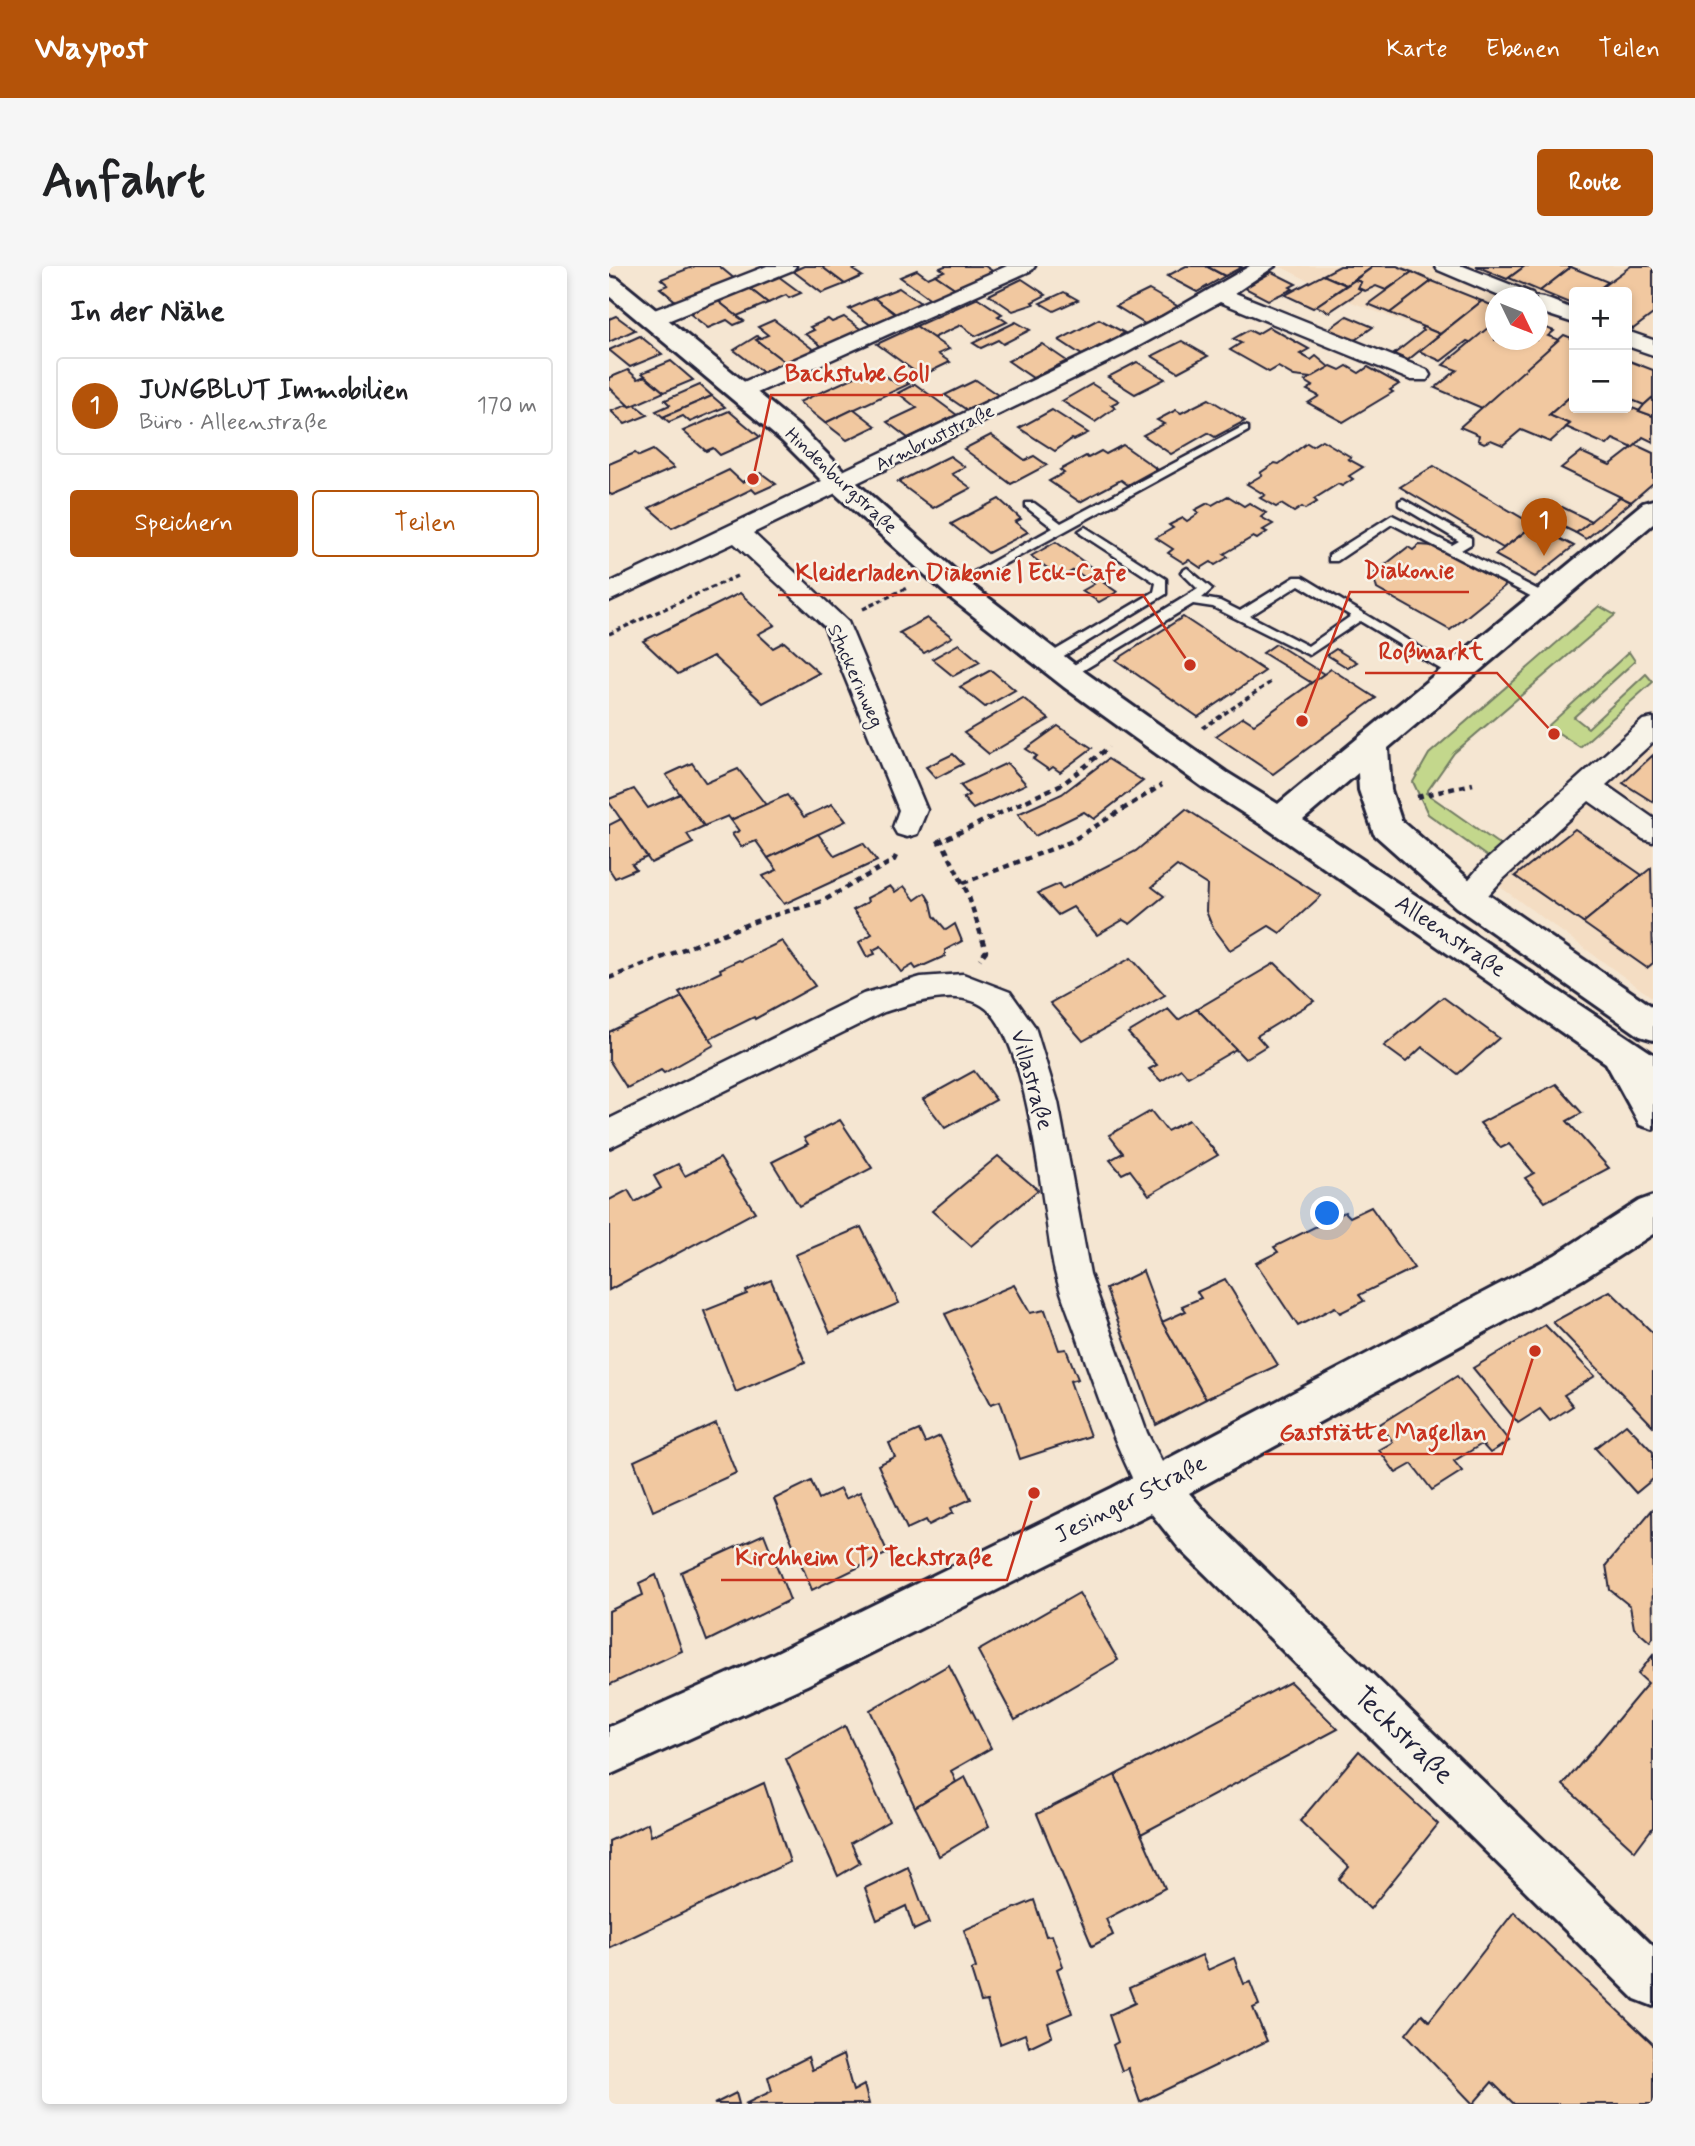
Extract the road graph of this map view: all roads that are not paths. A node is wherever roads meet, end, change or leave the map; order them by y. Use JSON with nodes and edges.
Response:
{"nodes":[{"id":1,"x":786,"y":266,"type":"edge"},
{"id":2,"x":1265,"y":266,"type":"edge"},
{"id":3,"x":1444,"y":266,"type":"edge"},
{"id":4,"x":1011,"y":268,"type":"edge"},
{"id":5,"x":609,"y":285,"type":"edge"},
{"id":6,"x":1496,"y":287,"type":"edge"},
{"id":7,"x":1219,"y":294,"type":"junction"},
{"id":8,"x":1548,"y":307,"type":"edge"},
{"id":9,"x":1569,"y":315,"type":"edge"},
{"id":10,"x":652,"y":320,"type":"junction"},
{"id":11,"x":1632,"y":340,"type":"edge"},
{"id":12,"x":1653,"y":348,"type":"edge"},
{"id":13,"x":1419,"y":375,"type":"dead end"},
{"id":14,"x":740,"y":392,"type":"junction"},
{"id":15,"x":1244,"y":429,"type":"dead end"},
{"id":16,"x":840,"y":483,"type":"junction"},
{"id":17,"x":1403,"y":503,"type":"dead end"},
{"id":18,"x":1030,"y":505,"type":"dead end"},
{"id":19,"x":1653,"y":509,"type":"edge"},
{"id":20,"x":1061,"y":529,"type":"junction"},
{"id":21,"x":1085,"y":531,"type":"dead end"},
{"id":22,"x":738,"y":533,"type":"junction"},
{"id":23,"x":1454,"y":551,"type":"junction"},
{"id":24,"x":1333,"y":558,"type":"dead end"},
{"id":25,"x":1187,"y":572,"type":"dead end"},
{"id":26,"x":955,"y":586,"type":"junction"},
{"id":27,"x":609,"y":593,"type":"edge"},
{"id":28,"x":1546,"y":599,"type":"junction"},
{"id":29,"x":1191,"y":600,"type":"junction"},
{"id":30,"x":1241,"y":616,"type":"junction"},
{"id":31,"x":1359,"y":616,"type":"junction"},
{"id":32,"x":1058,"y":667,"type":"junction"},
{"id":33,"x":1457,"y":673,"type":"junction"},
{"id":34,"x":1653,"y":727,"type":"edge"},
{"id":35,"x":1372,"y":744,"type":"junction"},
{"id":36,"x":1587,"y":786,"type":"junction"},
{"id":37,"x":910,"y":818,"type":"road end"},
{"id":38,"x":1280,"y":821,"type":"junction"},
{"id":39,"x":1653,"y":832,"type":"edge"},
{"id":40,"x":1468,"y":898,"type":"junction"},
{"id":41,"x":1653,"y":1026,"type":"edge"},
{"id":42,"x":1619,"y":1053,"type":"junction"},
{"id":43,"x":1653,"y":1072,"type":"edge"},
{"id":44,"x":1653,"y":1114,"type":"edge"},
{"id":45,"x":609,"y":1134,"type":"edge"},
{"id":46,"x":1653,"y":1213,"type":"edge"},
{"id":47,"x":1653,"y":1244,"type":"edge"},
{"id":48,"x":1569,"y":1267,"type":"junction"},
{"id":49,"x":1156,"y":1487,"type":"junction"},
{"id":50,"x":609,"y":1751,"type":"edge"},
{"id":51,"x":1653,"y":1981,"type":"edge"}],
"edges":[{"from":1,"to":10,"type":"street"},
{"from":2,"to":7,"type":"street","name":"Armbruststraße"},
{"from":3,"to":6,"type":"street"},
{"from":4,"to":14,"type":"street"},
{"from":5,"to":10,"type":"main road","name":"Hindenburgstraße"},
{"from":7,"to":13,"type":"street"},
{"from":7,"to":16,"type":"street","name":"Armbruststraße"},
{"from":8,"to":9,"type":"street"},
{"from":10,"to":14,"type":"main road","name":"Hindenburgstraße"},
{"from":11,"to":12,"type":"street"},
{"from":14,"to":16,"type":"main road","name":"Hindenburgstraße"},
{"from":15,"to":20,"type":"lane"},
{"from":16,"to":22,"type":"street","name":"Armbruststraße"},
{"from":16,"to":26,"type":"main road","name":"Hindenburgstraße"},
{"from":17,"to":23,"type":"lane"},
{"from":18,"to":20,"type":"lane"},
{"from":19,"to":28,"type":"main road"},
{"from":20,"to":26,"type":"lane"},
{"from":21,"to":32,"type":"lane"},
{"from":22,"to":27,"type":"street","name":"Armbruststraße"},
{"from":22,"to":37,"type":"street","name":"Stuckerinweg"},
{"from":23,"to":24,"type":"lane"},
{"from":23,"to":28,"type":"lane"},
{"from":25,"to":29,"type":"lane"},
{"from":26,"to":32,"type":"main road","name":"Hindenburgstraße"},
{"from":28,"to":33,"type":"main road"},
{"from":29,"to":30,"type":"lane"},
{"from":29,"to":32,"type":"lane"},
{"from":30,"to":31,"type":"lane"},
{"from":30,"to":31,"type":"lane"},
{"from":31,"to":33,"type":"lane"},
{"from":32,"to":38,"type":"main road","name":"Hindenburgstraße"},
{"from":33,"to":35,"type":"main road"},
{"from":34,"to":36,"type":"street"},
{"from":35,"to":38,"type":"main road"},
{"from":35,"to":40,"type":"main road","name":"Alleenstraße"},
{"from":36,"to":39,"type":"street"},
{"from":36,"to":40,"type":"street"},
{"from":38,"to":40,"type":"main road","name":"Alleenstraße"},
{"from":38,"to":42,"type":"main road","name":"Alleenstraße"},
{"from":40,"to":41,"type":"main road","name":"Alleenstraße"},
{"from":42,"to":43,"type":"main road","name":"Alleenstraße"},
{"from":42,"to":44,"type":"main road","name":"Alleenstraße"},
{"from":45,"to":49,"type":"street","name":"Villastraße"},
{"from":46,"to":48,"type":"main road","name":"Jesinger Straße"},
{"from":47,"to":48,"type":"main road","name":"Jesinger Straße"},
{"from":48,"to":49,"type":"main road","name":"Jesinger Straße"},
{"from":49,"to":50,"type":"main road","name":"Jesinger Straße"},
{"from":49,"to":51,"type":"main road","name":"Teckstraße"}]}
